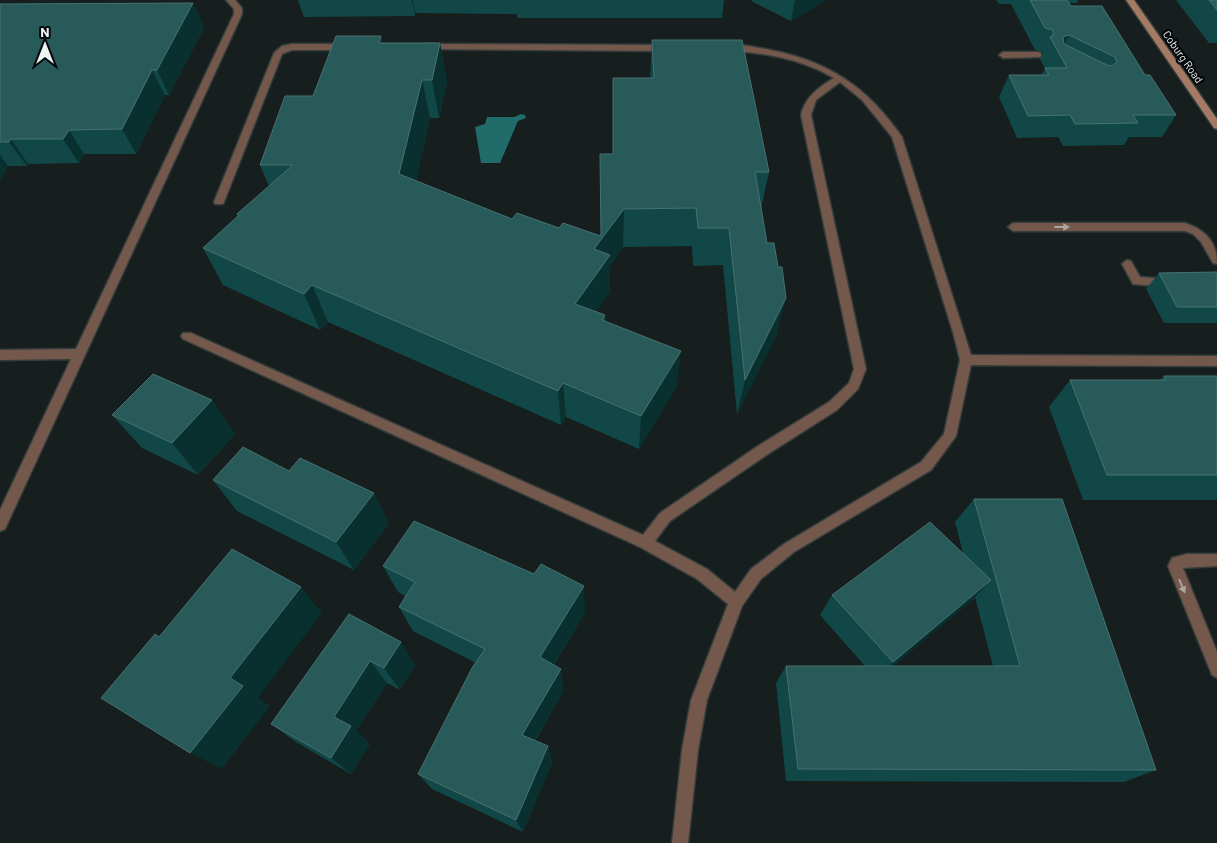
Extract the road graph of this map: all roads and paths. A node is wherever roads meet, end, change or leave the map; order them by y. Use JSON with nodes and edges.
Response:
{"nodes":[{"id":1,"x":230,"y":0,"type":"edge"},
{"id":2,"x":1130,"y":0,"type":"edge"},
{"id":3,"x":362,"y":47,"type":"edge"},
{"id":4,"x":412,"y":47,"type":"edge"},
{"id":5,"x":681,"y":48,"type":"edge"},
{"id":6,"x":711,"y":48,"type":"edge"},
{"id":7,"x":1003,"y":55,"type":"dead end"},
{"id":8,"x":1038,"y":55,"type":"dead end"},
{"id":9,"x":840,"y":79,"type":"junction"},
{"id":10,"x":1217,"y":126,"type":"edge"},
{"id":11,"x":219,"y":202,"type":"dead end"},
{"id":12,"x":1013,"y":227,"type":"dead end"},
{"id":13,"x":1217,"y":260,"type":"edge"},
{"id":14,"x":1127,"y":264,"type":"dead end"},
{"id":15,"x":1179,"y":283,"type":"edge"},
{"id":16,"x":188,"y":336,"type":"dead end"},
{"id":17,"x":79,"y":354,"type":"junction"},
{"id":18,"x":0,"y":355,"type":"edge"},
{"id":19,"x":966,"y":360,"type":"junction"},
{"id":20,"x":1217,"y":361,"type":"edge"},
{"id":21,"x":0,"y":525,"type":"edge"},
{"id":22,"x":645,"y":543,"type":"junction"},
{"id":23,"x":1217,"y":560,"type":"edge"},
{"id":24,"x":736,"y":602,"type":"junction"},
{"id":25,"x":1217,"y":670,"type":"edge"},
{"id":26,"x":680,"y":843,"type":"edge"}],
"edges":[{"from":1,"to":17,"type":"lane"},
{"from":2,"to":10,"type":"main road","name":"Coburg Road"},
{"from":3,"to":11,"type":"lane"},
{"from":4,"to":5,"type":"lane"},
{"from":6,"to":9,"type":"lane"},
{"from":7,"to":8,"type":"lane"},
{"from":9,"to":19,"type":"lane"},
{"from":9,"to":22,"type":"lane"},
{"from":12,"to":13,"type":"lane","one_way":true},
{"from":14,"to":15,"type":"lane"},
{"from":16,"to":22,"type":"lane"},
{"from":17,"to":18,"type":"lane"},
{"from":17,"to":21,"type":"lane"},
{"from":19,"to":20,"type":"lane"},
{"from":19,"to":24,"type":"lane"},
{"from":22,"to":24,"type":"lane"},
{"from":23,"to":25,"type":"lane","one_way":true},
{"from":24,"to":26,"type":"lane"}]}
